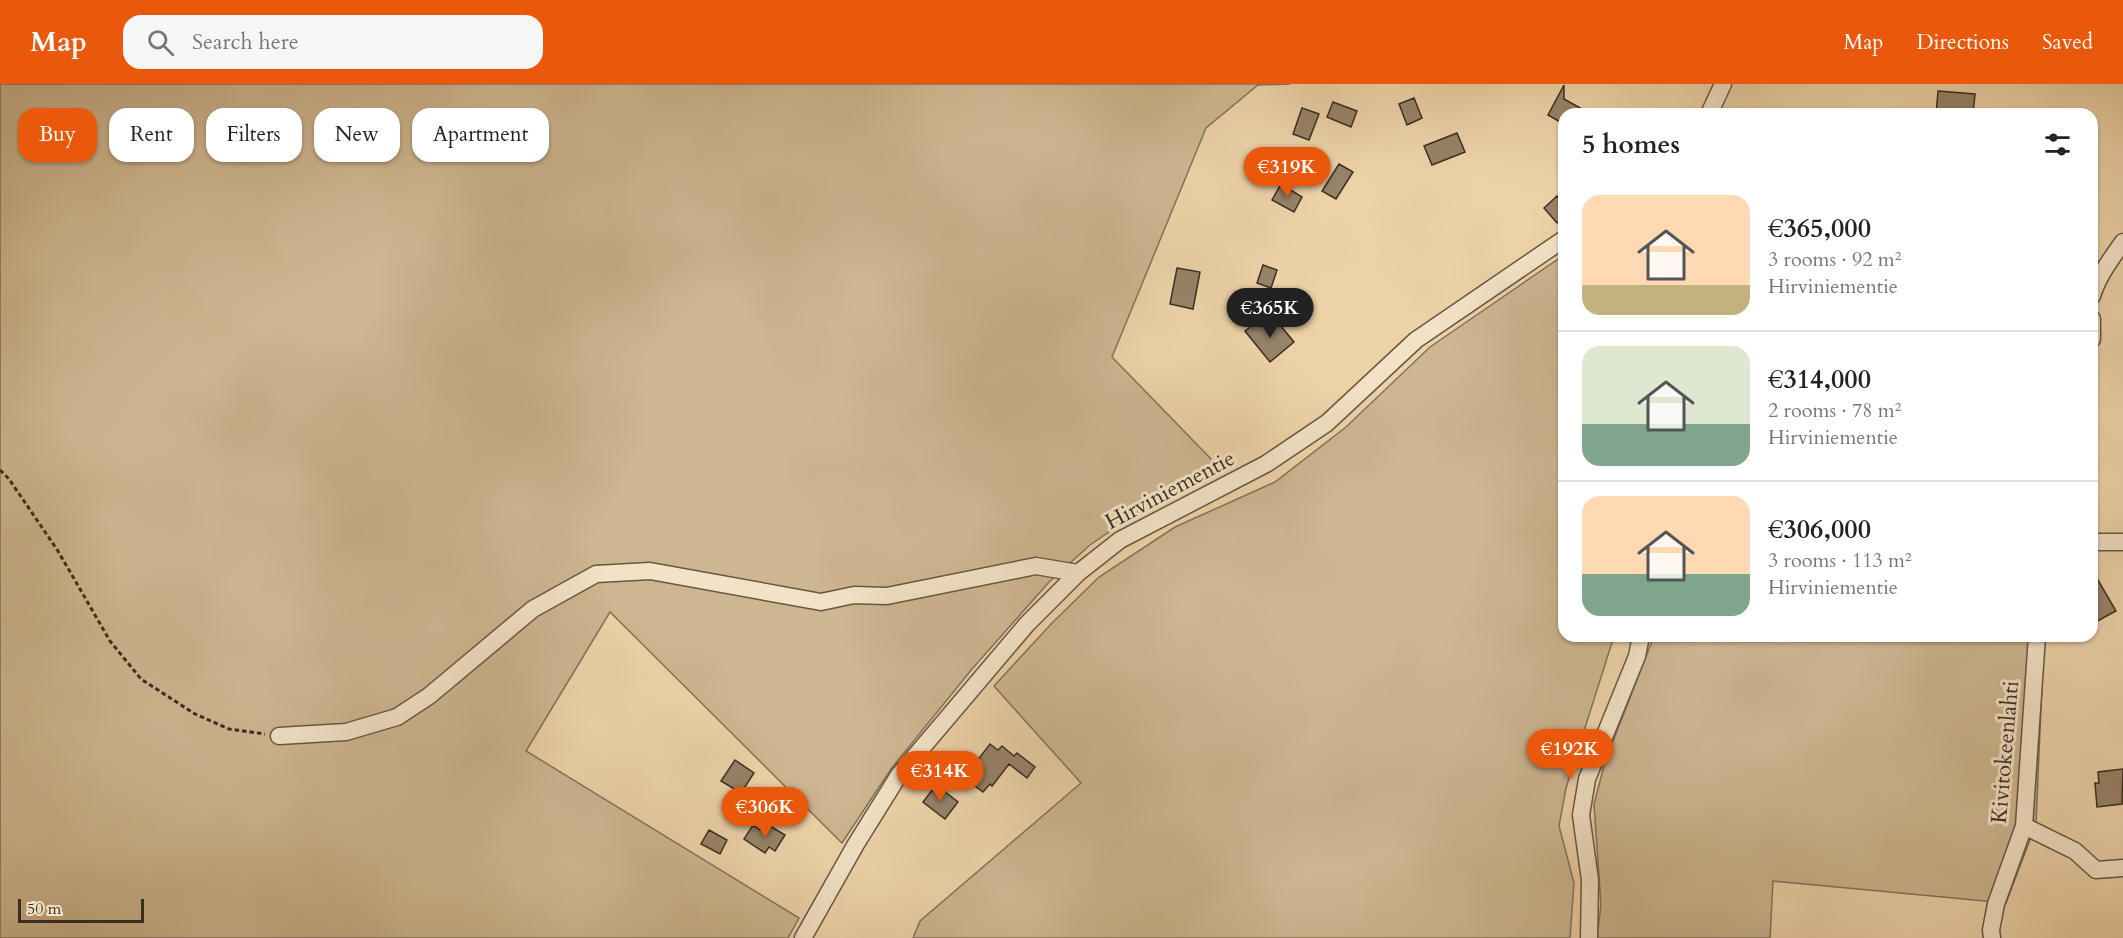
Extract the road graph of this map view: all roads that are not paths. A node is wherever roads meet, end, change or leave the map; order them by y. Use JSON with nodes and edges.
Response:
{"nodes":[{"id":1,"x":1723,"y":84,"type":"edge"},
{"id":2,"x":1712,"y":108,"type":"edge"},
{"id":3,"x":2123,"y":242,"type":"edge"},
{"id":4,"x":1558,"y":243,"type":"edge"},
{"id":5,"x":2098,"y":281,"type":"edge"},
{"id":6,"x":2123,"y":542,"type":"edge"},
{"id":7,"x":2098,"y":543,"type":"edge"},
{"id":8,"x":1078,"y":573,"type":"junction"},
{"id":9,"x":1640,"y":642,"type":"edge"},
{"id":10,"x":2037,"y":642,"type":"edge"},
{"id":11,"x":279,"y":736,"type":"road end"},
{"id":12,"x":2024,"y":826,"type":"junction"},
{"id":13,"x":2123,"y":868,"type":"edge"},
{"id":14,"x":804,"y":938,"type":"edge"},
{"id":15,"x":1589,"y":938,"type":"edge"},
{"id":16,"x":1992,"y":938,"type":"edge"}],
"edges":[{"from":1,"to":2,"type":"street"},
{"from":3,"to":5,"type":"street"},
{"from":4,"to":8,"type":"street","name":"Hirviniementie"},
{"from":6,"to":7,"type":"street"},
{"from":8,"to":11,"type":"street"},
{"from":8,"to":14,"type":"street","name":"Hirviniementie"},
{"from":9,"to":15,"type":"street"},
{"from":10,"to":12,"type":"street","name":"Kivitokeenlahti"},
{"from":12,"to":13,"type":"street"},
{"from":12,"to":16,"type":"street","name":"Kivitokeenlahti"}]}
